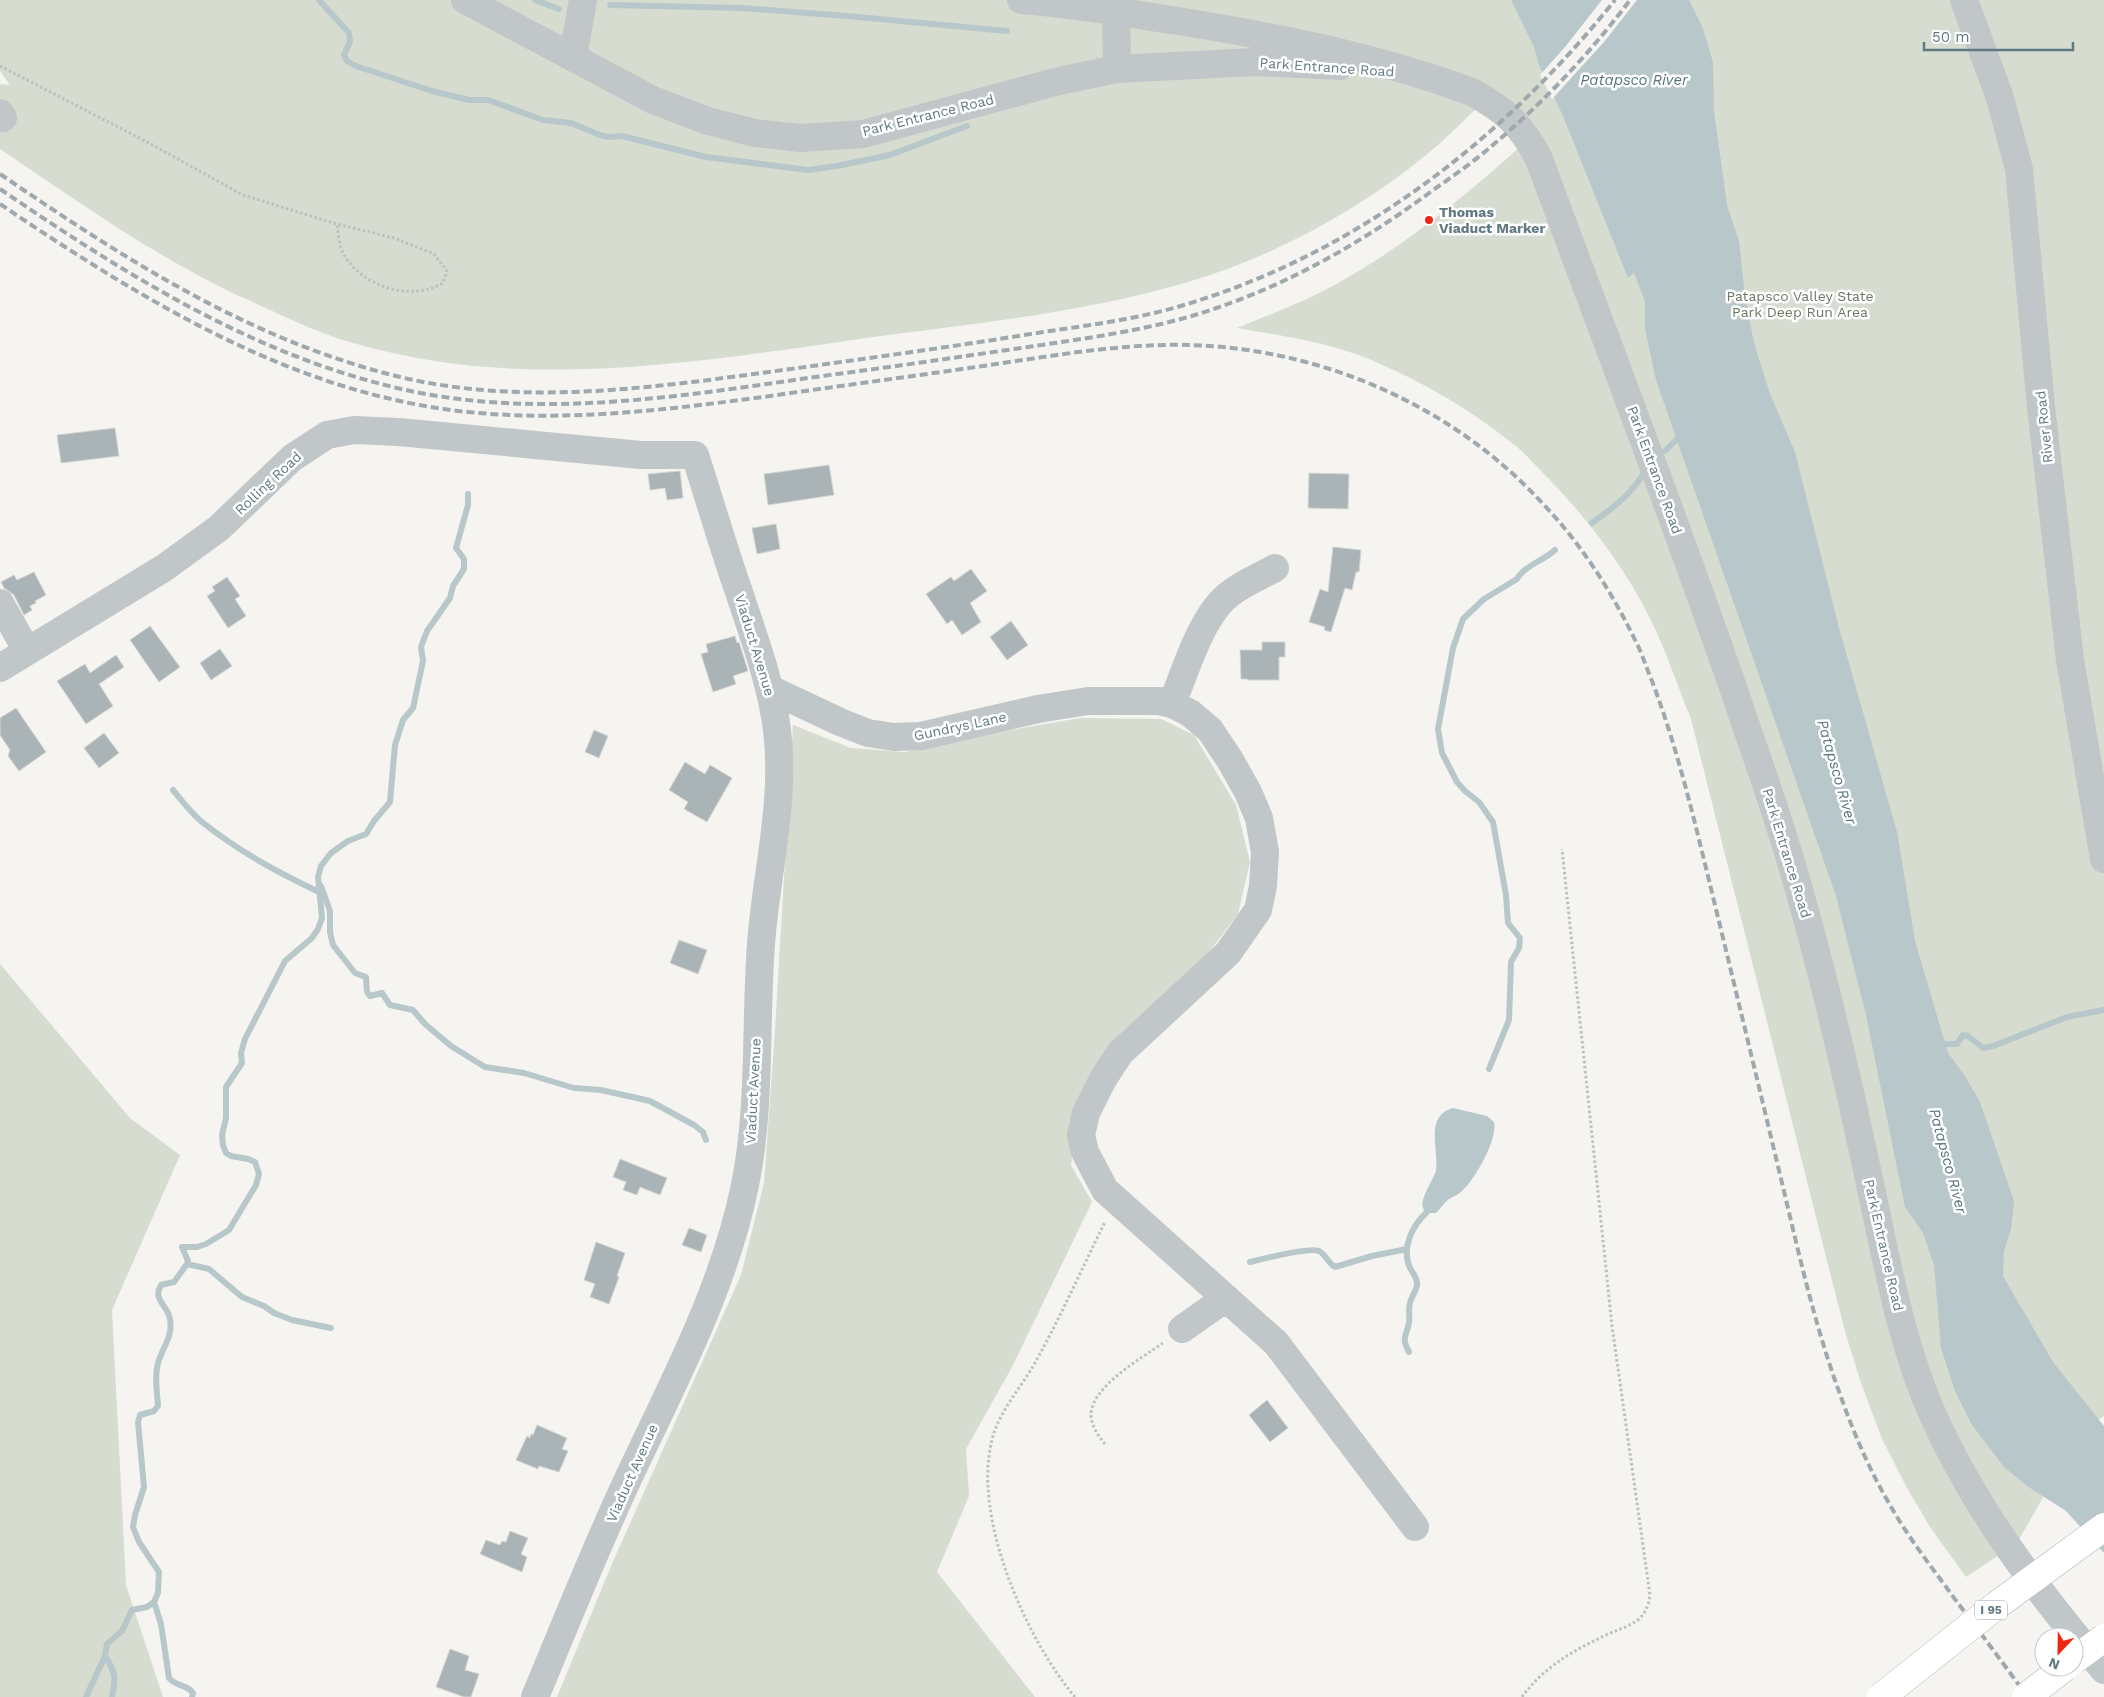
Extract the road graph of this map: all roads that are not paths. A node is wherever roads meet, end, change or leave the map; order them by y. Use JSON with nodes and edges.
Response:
{"nodes":[{"id":1,"x":465,"y":0,"type":"edge"},
{"id":2,"x":584,"y":0,"type":"edge"},
{"id":3,"x":1021,"y":0,"type":"edge"},
{"id":4,"x":1964,"y":0,"type":"edge"},
{"id":5,"x":1116,"y":11,"type":"junction"},
{"id":6,"x":573,"y":56,"type":"junction"},
{"id":7,"x":1117,"y":69,"type":"junction"},
{"id":8,"x":1419,"y":75,"type":"junction"},
{"id":9,"x":695,"y":455,"type":"joint"},
{"id":10,"x":1275,"y":568,"type":"dead end"},
{"id":11,"x":0,"y":603,"type":"edge"},
{"id":12,"x":27,"y":651,"type":"junction"},
{"id":13,"x":0,"y":668,"type":"edge"},
{"id":14,"x":770,"y":689,"type":"junction"},
{"id":15,"x":1166,"y":703,"type":"junction"},
{"id":16,"x":2104,"y":859,"type":"edge"},
{"id":17,"x":1226,"y":1298,"type":"junction"},
{"id":18,"x":1182,"y":1329,"type":"road end"},
{"id":19,"x":1415,"y":1527,"type":"dead end"},
{"id":20,"x":2104,"y":1527,"type":"edge"},
{"id":21,"x":2104,"y":1638,"type":"edge"},
{"id":22,"x":2084,"y":1653,"type":"edge"},
{"id":23,"x":2104,"y":1670,"type":"edge"},
{"id":24,"x":2052,"y":1677,"type":"edge"},
{"id":25,"x":535,"y":1697,"type":"edge"},
{"id":26,"x":1881,"y":1697,"type":"edge"},
{"id":27,"x":2026,"y":1697,"type":"edge"}],
"edges":[{"from":1,"to":6,"type":"street","name":"Park Entrance Road"},
{"from":2,"to":6,"type":"street"},
{"from":3,"to":5,"type":"street","name":"Park Entrance Road"},
{"from":4,"to":16,"type":"street","name":"River Road"},
{"from":5,"to":7,"type":"street"},
{"from":5,"to":8,"type":"street","name":"Park Entrance Road"},
{"from":6,"to":7,"type":"street","name":"Park Entrance Road"},
{"from":7,"to":8,"type":"street","name":"Park Entrance Road"},
{"from":8,"to":23,"type":"street","name":"Park Entrance Road"},
{"from":9,"to":12,"type":"street","name":"Rolling Road"},
{"from":9,"to":14,"type":"street","name":"Viaduct Avenue"},
{"from":10,"to":15,"type":"street"},
{"from":11,"to":12,"type":"street"},
{"from":12,"to":13,"type":"street","name":"Rolling Road"},
{"from":14,"to":15,"type":"street","name":"Gundrys Lane"},
{"from":14,"to":25,"type":"street","name":"Viaduct Avenue"},
{"from":15,"to":17,"type":"street"},
{"from":17,"to":18,"type":"street"},
{"from":17,"to":19,"type":"street"},
{"from":20,"to":26,"type":"highway","number":"I 95","bridge":true},
{"from":21,"to":22,"type":"highway","bridge":true},
{"from":24,"to":27,"type":"highway","bridge":true}]}
